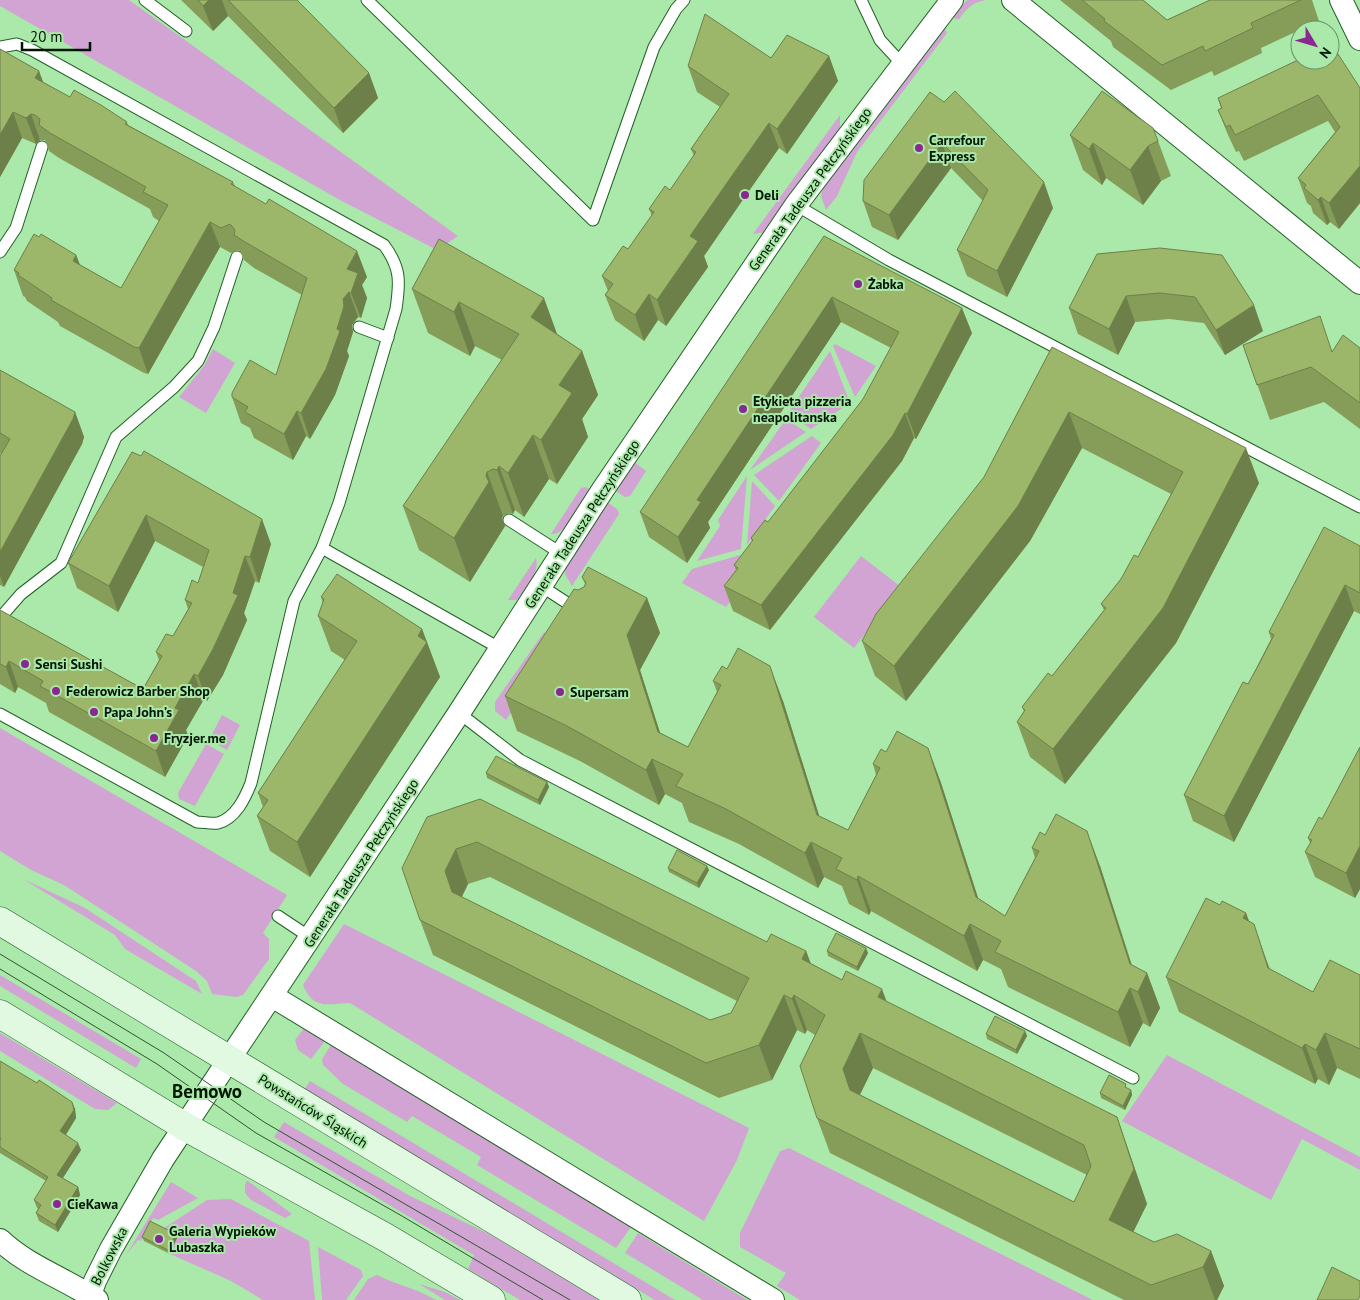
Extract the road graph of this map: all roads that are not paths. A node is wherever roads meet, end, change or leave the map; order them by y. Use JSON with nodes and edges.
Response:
{"nodes":[{"id":1,"x":145,"y":0,"type":"edge"},
{"id":2,"x":367,"y":0,"type":"edge"},
{"id":3,"x":684,"y":0,"type":"edge"},
{"id":4,"x":861,"y":0,"type":"edge"},
{"id":5,"x":952,"y":0,"type":"edge"},
{"id":6,"x":1013,"y":0,"type":"edge"},
{"id":7,"x":1341,"y":0,"type":"edge"},
{"id":8,"x":186,"y":31,"type":"dead end"},
{"id":9,"x":1360,"y":39,"type":"edge"},
{"id":10,"x":0,"y":47,"type":"edge"},
{"id":11,"x":902,"y":64,"type":"junction"},
{"id":12,"x":42,"y":147,"type":"edge"},
{"id":13,"x":796,"y":205,"type":"junction"},
{"id":14,"x":0,"y":252,"type":"edge"},
{"id":15,"x":237,"y":257,"type":"edge"},
{"id":16,"x":1360,"y":283,"type":"edge"},
{"id":17,"x":359,"y":327,"type":"dead end"},
{"id":18,"x":388,"y":338,"type":"junction"},
{"id":19,"x":1360,"y":507,"type":"edge"},
{"id":20,"x":509,"y":520,"type":"edge"},
{"id":21,"x":322,"y":548,"type":"junction"},
{"id":22,"x":562,"y":554,"type":"junction"},
{"id":23,"x":541,"y":586,"type":"junction"},
{"id":24,"x":0,"y":618,"type":"edge"},
{"id":25,"x":591,"y":618,"type":"edge"},
{"id":26,"x":501,"y":649,"type":"junction"},
{"id":27,"x":460,"y":712,"type":"junction"},
{"id":28,"x":0,"y":714,"type":"edge"},
{"id":29,"x":278,"y":916,"type":"dead end"},
{"id":30,"x":0,"y":921,"type":"edge"},
{"id":31,"x":311,"y":938,"type":"junction"},
{"id":32,"x":272,"y":996,"type":"junction"},
{"id":33,"x":0,"y":1014,"type":"edge"},
{"id":34,"x":230,"y":1060,"type":"junction"},
{"id":35,"x":1133,"y":1078,"type":"dead end"},
{"id":36,"x":184,"y":1126,"type":"junction"},
{"id":37,"x":0,"y":1240,"type":"edge"},
{"id":38,"x":93,"y":1298,"type":"edge"},
{"id":39,"x":491,"y":1300,"type":"edge"},
{"id":40,"x":627,"y":1300,"type":"edge"},
{"id":41,"x":773,"y":1300,"type":"edge"}],
"edges":[{"from":1,"to":8,"type":"lane"},
{"from":2,"to":3,"type":"lane"},
{"from":4,"to":11,"type":"lane"},
{"from":5,"to":11,"type":"street","name":"Generała Tadeusza Pełczyńskiego"},
{"from":6,"to":16,"type":"street"},
{"from":7,"to":9,"type":"street"},
{"from":10,"to":18,"type":"lane"},
{"from":11,"to":13,"type":"street","name":"Generała Tadeusza Pełczyńskiego"},
{"from":12,"to":14,"type":"lane"},
{"from":13,"to":19,"type":"lane"},
{"from":13,"to":22,"type":"street","name":"Generała Tadeusza Pełczyńskiego"},
{"from":15,"to":24,"type":"lane"},
{"from":17,"to":18,"type":"lane"},
{"from":18,"to":21,"type":"lane"},
{"from":20,"to":22,"type":"lane"},
{"from":21,"to":26,"type":"lane"},
{"from":21,"to":28,"type":"lane"},
{"from":22,"to":23,"type":"street","name":"Generała Tadeusza Pełczyńskiego"},
{"from":23,"to":25,"type":"lane"},
{"from":23,"to":26,"type":"street","name":"Generała Tadeusza Pełczyńskiego"},
{"from":26,"to":27,"type":"street","name":"Generała Tadeusza Pełczyńskiego"},
{"from":27,"to":31,"type":"street","name":"Generała Tadeusza Pełczyńskiego"},
{"from":27,"to":35,"type":"lane"},
{"from":29,"to":31,"type":"lane"},
{"from":30,"to":34,"type":"main road","name":"Powstańców Śląskich"},
{"from":31,"to":32,"type":"street","name":"Generała Tadeusza Pełczyńskiego"},
{"from":32,"to":34,"type":"street","name":"Generała Tadeusza Pełczyńskiego"},
{"from":32,"to":41,"type":"street"},
{"from":33,"to":36,"type":"main road"},
{"from":34,"to":36,"type":"street","name":"Bolkowska"},
{"from":34,"to":40,"type":"main road","name":"Powstańców Śląskich"},
{"from":36,"to":38,"type":"street","name":"Bolkowska"},
{"from":36,"to":39,"type":"main road"},
{"from":37,"to":38,"type":"street","name":"Bolkowska"}]}
